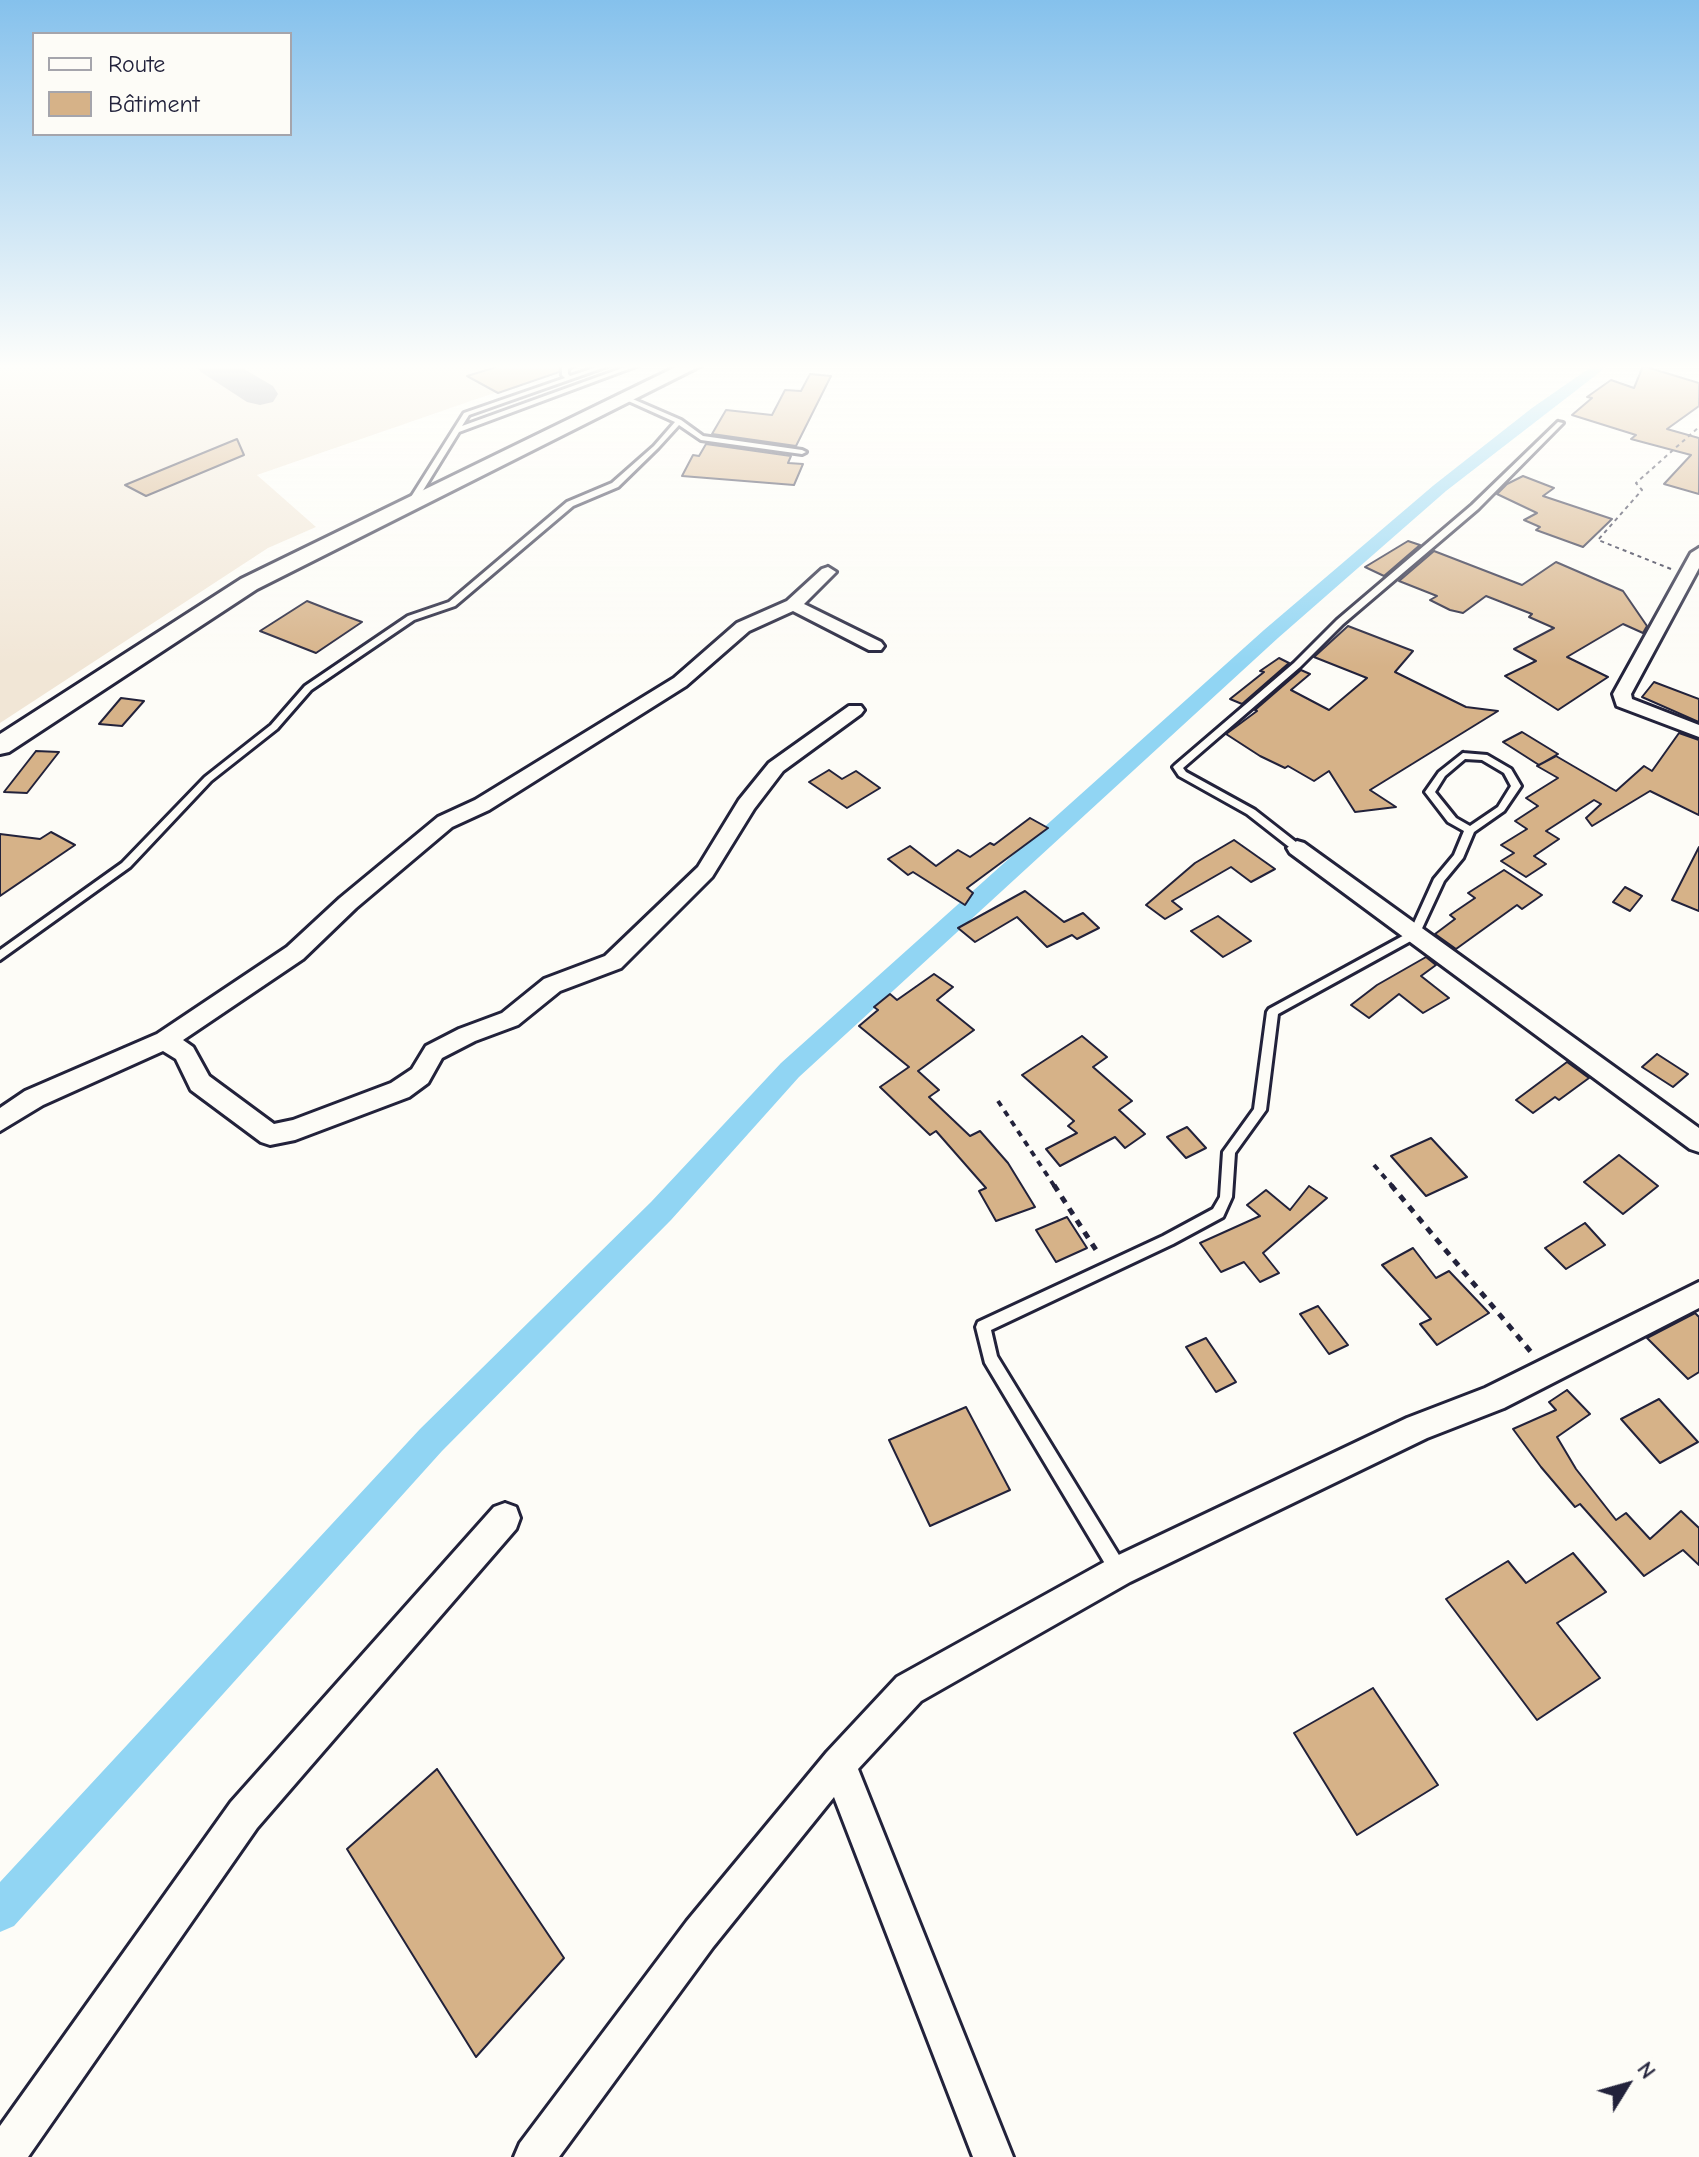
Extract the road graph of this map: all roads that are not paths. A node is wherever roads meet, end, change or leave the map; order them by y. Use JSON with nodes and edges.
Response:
{"nodes":[{"id":1,"x":434,"y":466,"type":"edge"},
{"id":2,"x":491,"y":466,"type":"edge"},
{"id":3,"x":636,"y":466,"type":"edge"},
{"id":4,"x":1517,"y":466,"type":"edge"},
{"id":5,"x":410,"y":506,"type":"junction"},
{"id":6,"x":1699,"y":553,"type":"edge"},
{"id":7,"x":828,"y":572,"type":"dead end"},
{"id":8,"x":793,"y":605,"type":"junction"},
{"id":9,"x":875,"y":646,"type":"dead end"},
{"id":10,"x":855,"y":710,"type":"dead end"},
{"id":11,"x":1699,"y":731,"type":"edge"},
{"id":12,"x":0,"y":746,"type":"edge"},
{"id":13,"x":1470,"y":830,"type":"junction"},
{"id":14,"x":1297,"y":848,"type":"joint"},
{"id":15,"x":1414,"y":934,"type":"junction"},
{"id":16,"x":0,"y":956,"type":"edge"},
{"id":17,"x":165,"y":1040,"type":"junction"},
{"id":18,"x":0,"y":1121,"type":"edge"},
{"id":19,"x":1699,"y":1142,"type":"edge"},
{"id":20,"x":1699,"y":1294,"type":"edge"},
{"id":21,"x":505,"y":1518,"type":"dead end"},
{"id":22,"x":1119,"y":1571,"type":"junction"},
{"id":23,"x":839,"y":1764,"type":"junction"},
{"id":24,"x":3,"y":2157,"type":"edge"},
{"id":25,"x":534,"y":2157,"type":"edge"},
{"id":26,"x":993,"y":2157,"type":"edge"}],
"edges":[{"from":1,"to":5,"type":"lane"},
{"from":2,"to":5,"type":"main road"},
{"from":3,"to":16,"type":"lane"},
{"from":4,"to":14,"type":"lane"},
{"from":5,"to":12,"type":"main road"},
{"from":6,"to":11,"type":"street"},
{"from":7,"to":8,"type":"street"},
{"from":8,"to":9,"type":"street"},
{"from":8,"to":17,"type":"street"},
{"from":10,"to":17,"type":"street"},
{"from":13,"to":13,"type":"lane"},
{"from":13,"to":15,"type":"lane"},
{"from":14,"to":15,"type":"street"},
{"from":15,"to":19,"type":"street"},
{"from":15,"to":22,"type":"lane"},
{"from":17,"to":18,"type":"street"},
{"from":20,"to":22,"type":"street"},
{"from":21,"to":24,"type":"street"},
{"from":22,"to":23,"type":"street"},
{"from":23,"to":25,"type":"street"},
{"from":23,"to":26,"type":"street"}]}
